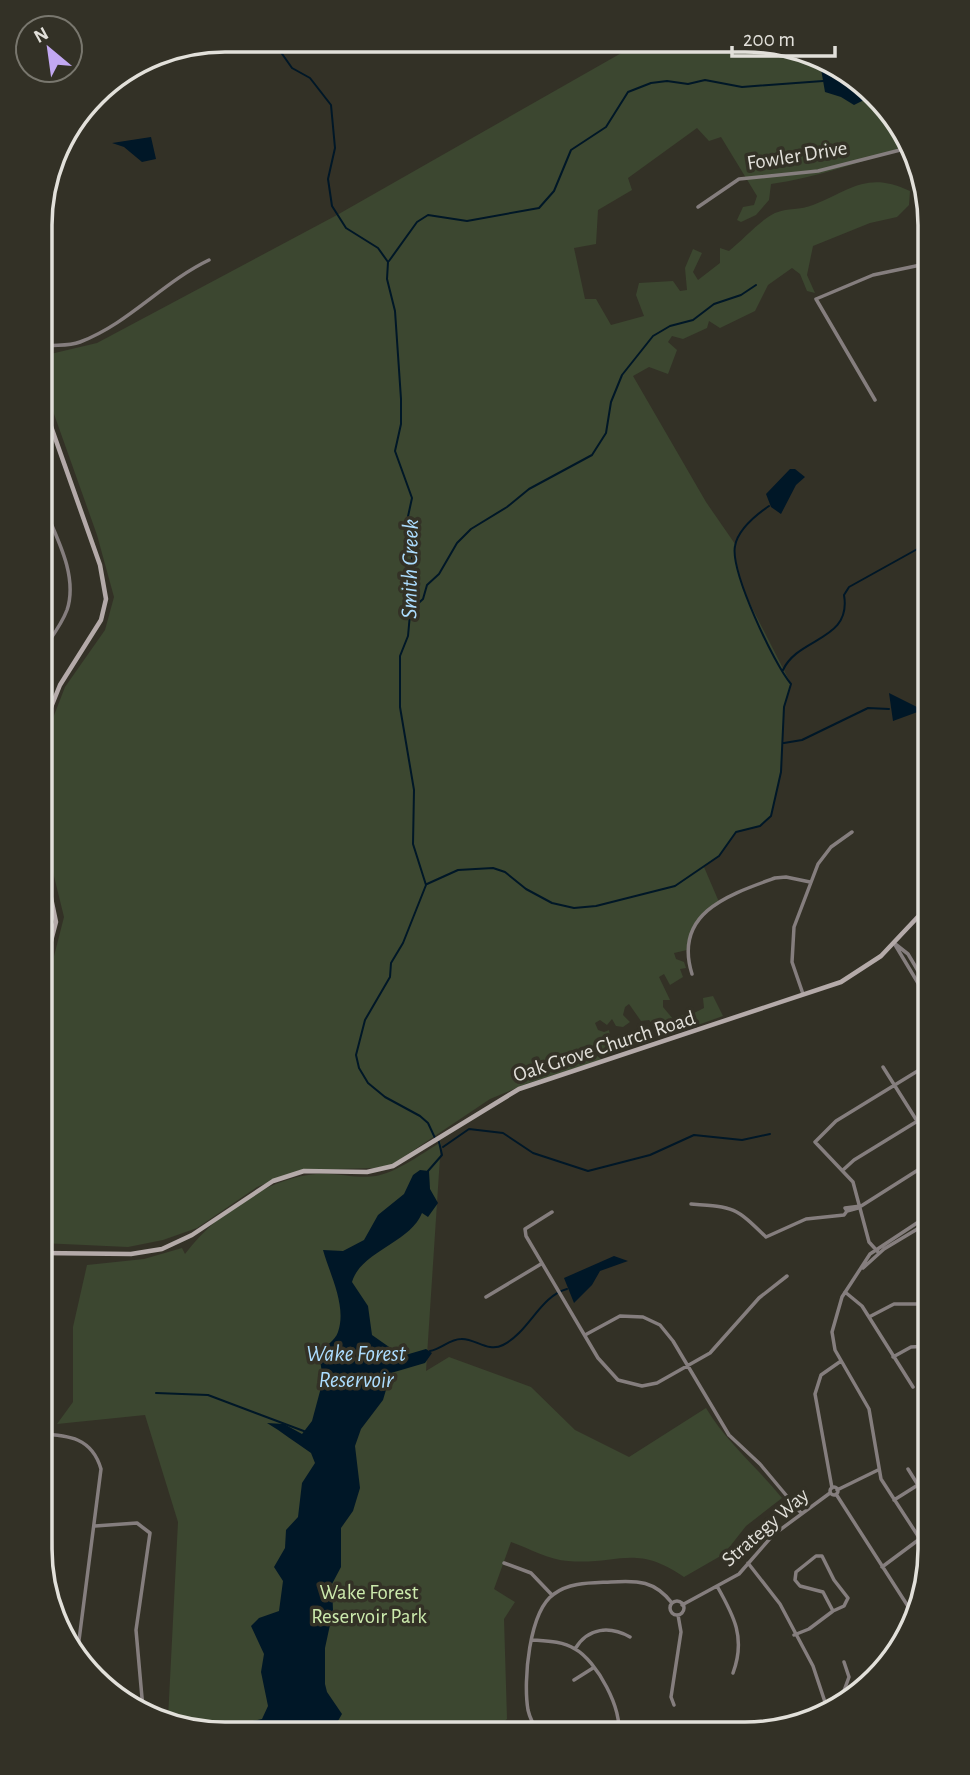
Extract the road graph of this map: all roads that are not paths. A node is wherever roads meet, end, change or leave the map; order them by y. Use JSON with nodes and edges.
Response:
{"nodes":[{"id":1,"x":900,"y":150,"type":"edge"},
{"id":2,"x":698,"y":207,"type":"dead end"},
{"id":3,"x":209,"y":260,"type":"dead end"},
{"id":4,"x":918,"y":266,"type":"edge"},
{"id":5,"x":53,"y":345,"type":"edge"},
{"id":6,"x":874,"y":400,"type":"dead end"},
{"id":7,"x":53,"y":434,"type":"edge"},
{"id":8,"x":53,"y":531,"type":"edge"},
{"id":9,"x":53,"y":634,"type":"edge"},
{"id":10,"x":53,"y":702,"type":"edge"},
{"id":11,"x":852,"y":832,"type":"dead end"},
{"id":12,"x":810,"y":882,"type":"junction"},
{"id":13,"x":53,"y":908,"type":"edge"},
{"id":14,"x":917,"y":918,"type":"edge"},
{"id":15,"x":53,"y":931,"type":"edge"},
{"id":16,"x":894,"y":943,"type":"junction"},
{"id":17,"x":917,"y":970,"type":"edge"},
{"id":18,"x":692,"y":974,"type":"dead end"},
{"id":19,"x":917,"y":982,"type":"edge"},
{"id":20,"x":804,"y":996,"type":"junction"},
{"id":21,"x":883,"y":1067,"type":"dead end"},
{"id":22,"x":917,"y":1071,"type":"edge"},
{"id":23,"x":895,"y":1085,"type":"junction"},
{"id":24,"x":917,"y":1120,"type":"edge"},
{"id":25,"x":918,"y":1121,"type":"edge"},
{"id":26,"x":843,"y":1170,"type":"junction"},
{"id":27,"x":917,"y":1170,"type":"edge"},
{"id":28,"x":691,"y":1204,"type":"dead end"},
{"id":29,"x":861,"y":1206,"type":"junction"},
{"id":30,"x":552,"y":1212,"type":"dead end"},
{"id":31,"x":917,"y":1222,"type":"edge"},
{"id":32,"x":917,"y":1229,"type":"edge"},
{"id":33,"x":875,"y":1249,"type":"junction"},
{"id":34,"x":53,"y":1253,"type":"edge"},
{"id":35,"x":879,"y":1253,"type":"junction"},
{"id":36,"x":542,"y":1264,"type":"junction"},
{"id":37,"x":863,"y":1268,"type":"junction"},
{"id":38,"x":787,"y":1276,"type":"dead end"},
{"id":39,"x":845,"y":1292,"type":"junction"},
{"id":40,"x":486,"y":1297,"type":"dead end"},
{"id":41,"x":917,"y":1304,"type":"edge"},
{"id":42,"x":869,"y":1317,"type":"junction"},
{"id":43,"x":585,"y":1335,"type":"junction"},
{"id":44,"x":917,"y":1347,"type":"edge"},
{"id":45,"x":893,"y":1357,"type":"junction"},
{"id":46,"x":841,"y":1361,"type":"junction"},
{"id":47,"x":688,"y":1366,"type":"junction"},
{"id":48,"x":913,"y":1387,"type":"dead end"},
{"id":49,"x":53,"y":1435,"type":"edge"},
{"id":50,"x":908,"y":1469,"type":"dead end"},
{"id":51,"x":878,"y":1471,"type":"junction"},
{"id":52,"x":917,"y":1483,"type":"edge"},
{"id":53,"x":917,"y":1486,"type":"edge"},
{"id":54,"x":834,"y":1491,"type":"junction"},
{"id":55,"x":894,"y":1500,"type":"junction"},
{"id":56,"x":801,"y":1513,"type":"junction"},
{"id":57,"x":95,"y":1526,"type":"junction"},
{"id":58,"x":917,"y":1535,"type":"edge"},
{"id":59,"x":917,"y":1541,"type":"edge"},
{"id":60,"x":504,"y":1563,"type":"dead end"},
{"id":61,"x":748,"y":1563,"type":"junction"},
{"id":62,"x":882,"y":1567,"type":"junction"},
{"id":63,"x":717,"y":1586,"type":"junction"},
{"id":64,"x":551,"y":1595,"type":"junction"},
{"id":65,"x":673,"y":1603,"type":"junction"},
{"id":66,"x":682,"y":1605,"type":"junction"},
{"id":67,"x":908,"y":1606,"type":"edge"},
{"id":68,"x":833,"y":1611,"type":"junction"},
{"id":69,"x":678,"y":1615,"type":"junction"},
{"id":70,"x":794,"y":1635,"type":"junction"},
{"id":71,"x":630,"y":1637,"type":"dead end"},
{"id":72,"x":532,"y":1640,"type":"junction"},
{"id":73,"x":79,"y":1641,"type":"edge"},
{"id":74,"x":575,"y":1648,"type":"junction"},
{"id":75,"x":844,"y":1662,"type":"dead end"},
{"id":76,"x":593,"y":1668,"type":"junction"},
{"id":77,"x":733,"y":1673,"type":"dead end"},
{"id":78,"x":574,"y":1679,"type":"dead end"},
{"id":79,"x":844,"y":1691,"type":"edge"},
{"id":80,"x":142,"y":1701,"type":"edge"},
{"id":81,"x":825,"y":1703,"type":"edge"},
{"id":82,"x":674,"y":1705,"type":"dead end"},
{"id":83,"x":532,"y":1722,"type":"edge"},
{"id":84,"x":620,"y":1722,"type":"edge"}],
"edges":[{"from":1,"to":2,"type":"street","name":"Fowler Drive"},
{"from":3,"to":5,"type":"street"},
{"from":4,"to":6,"type":"street"},
{"from":7,"to":10,"type":"main road"},
{"from":8,"to":9,"type":"street"},
{"from":11,"to":12,"type":"street"},
{"from":12,"to":18,"type":"street"},
{"from":12,"to":20,"type":"street"},
{"from":13,"to":15,"type":"main road"},
{"from":14,"to":16,"type":"main road","name":"Oak Grove Church Road"},
{"from":16,"to":17,"type":"street"},
{"from":16,"to":19,"type":"street"},
{"from":16,"to":20,"type":"main road","name":"Oak Grove Church Road"},
{"from":20,"to":34,"type":"main road","name":"Oak Grove Church Road"},
{"from":21,"to":23,"type":"street"},
{"from":22,"to":23,"type":"street"},
{"from":23,"to":24,"type":"street"},
{"from":23,"to":26,"type":"street"},
{"from":25,"to":26,"type":"street"},
{"from":26,"to":29,"type":"street"},
{"from":27,"to":29,"type":"street"},
{"from":28,"to":29,"type":"street"},
{"from":29,"to":33,"type":"street"},
{"from":30,"to":36,"type":"street"},
{"from":31,"to":33,"type":"street"},
{"from":32,"to":35,"type":"street"},
{"from":33,"to":35,"type":"street"},
{"from":33,"to":37,"type":"street"},
{"from":35,"to":37,"type":"street"},
{"from":36,"to":40,"type":"street"},
{"from":36,"to":43,"type":"street"},
{"from":37,"to":39,"type":"street"},
{"from":38,"to":47,"type":"street"},
{"from":39,"to":42,"type":"street"},
{"from":39,"to":46,"type":"street"},
{"from":41,"to":42,"type":"street"},
{"from":42,"to":45,"type":"street"},
{"from":43,"to":47,"type":"street"},
{"from":43,"to":47,"type":"street"},
{"from":44,"to":45,"type":"street"},
{"from":45,"to":48,"type":"street"},
{"from":46,"to":51,"type":"street"},
{"from":46,"to":54,"type":"street"},
{"from":47,"to":56,"type":"street"},
{"from":49,"to":57,"type":"street"},
{"from":50,"to":52,"type":"street"},
{"from":51,"to":54,"type":"street","name":"Strategy Way"},
{"from":51,"to":55,"type":"street"},
{"from":53,"to":55,"type":"street"},
{"from":54,"to":56,"type":"street","name":"Strategy Way"},
{"from":54,"to":62,"type":"street"},
{"from":55,"to":58,"type":"street"},
{"from":56,"to":61,"type":"street","name":"Strategy Way"},
{"from":57,"to":73,"type":"street"},
{"from":57,"to":80,"type":"street"},
{"from":59,"to":62,"type":"street"},
{"from":60,"to":64,"type":"street"},
{"from":61,"to":63,"type":"street","name":"Strategy Way"},
{"from":61,"to":70,"type":"street"},
{"from":62,"to":67,"type":"street"},
{"from":63,"to":66,"type":"street","name":"Strategy Way"},
{"from":63,"to":77,"type":"street"},
{"from":64,"to":65,"type":"street"},
{"from":64,"to":72,"type":"street"},
{"from":65,"to":66,"type":"street"},
{"from":65,"to":69,"type":"street"},
{"from":66,"to":69,"type":"street"},
{"from":68,"to":68,"type":"street"},
{"from":68,"to":70,"type":"street"},
{"from":69,"to":82,"type":"street"},
{"from":70,"to":81,"type":"street"},
{"from":71,"to":74,"type":"street"},
{"from":72,"to":74,"type":"street"},
{"from":72,"to":83,"type":"street"},
{"from":74,"to":76,"type":"street"},
{"from":75,"to":79,"type":"street"},
{"from":76,"to":78,"type":"street"},
{"from":76,"to":84,"type":"street"}]}
